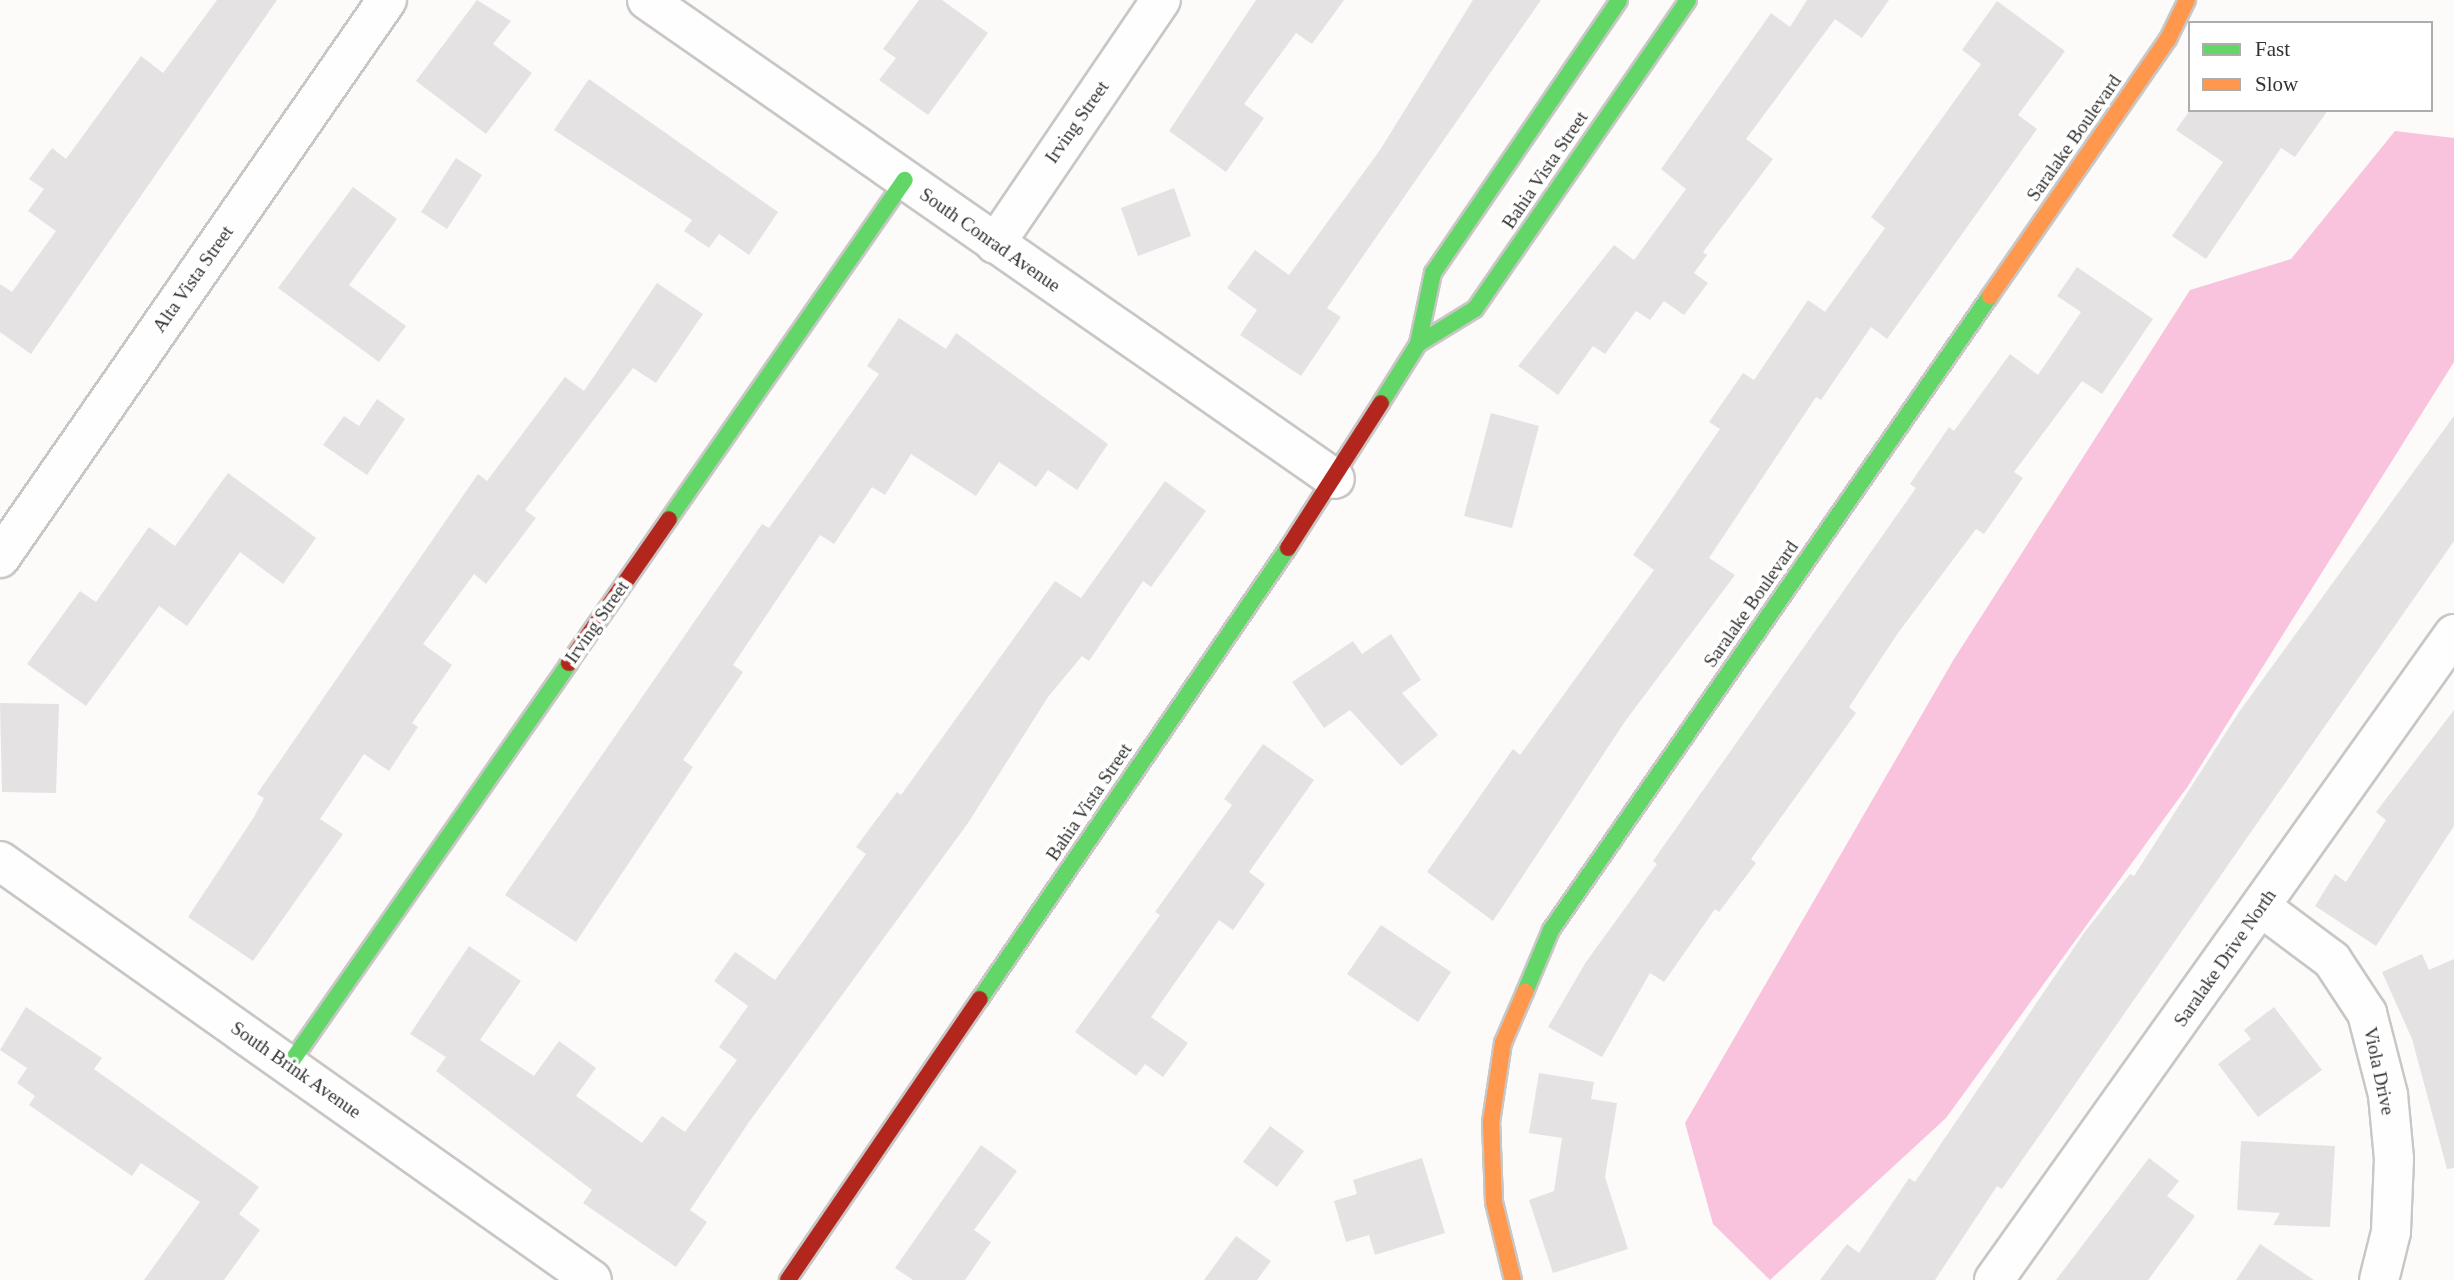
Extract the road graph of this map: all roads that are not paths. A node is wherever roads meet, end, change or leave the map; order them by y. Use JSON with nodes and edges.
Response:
{"nodes":[{"id":1,"x":387,"y":0,"type":"edge"},
{"id":2,"x":648,"y":0,"type":"edge"},
{"id":3,"x":1161,"y":0,"type":"edge"},
{"id":4,"x":1619,"y":0,"type":"edge"},
{"id":5,"x":1688,"y":0,"type":"edge"},
{"id":6,"x":2187,"y":0,"type":"edge"},
{"id":7,"x":905,"y":180,"type":"junction"},
{"id":8,"x":995,"y":244,"type":"junction"},
{"id":9,"x":1418,"y":344,"type":"junction"},
{"id":10,"x":1335,"y":478,"type":"junction"},
{"id":11,"x":0,"y":558,"type":"edge"},
{"id":12,"x":2454,"y":634,"type":"edge"},
{"id":13,"x":0,"y":861,"type":"edge"},
{"id":14,"x":2261,"y":907,"type":"junction"},
{"id":15,"x":289,"y":1065,"type":"junction"},
{"id":16,"x":592,"y":1280,"type":"edge"},
{"id":17,"x":788,"y":1280,"type":"edge"},
{"id":18,"x":1513,"y":1280,"type":"edge"},
{"id":19,"x":1994,"y":1280,"type":"edge"},
{"id":20,"x":2379,"y":1280,"type":"edge"}],
"edges":[{"from":1,"to":11,"type":"street","name":"Alta Vista Street"},
{"from":2,"to":7,"type":"street","name":"South Conrad Avenue"},
{"from":3,"to":8,"type":"street","name":"Irving Street"},
{"from":4,"to":9,"type":"street","name":"Bahia Vista Street"},
{"from":5,"to":9,"type":"street","name":"Bahia Vista Street"},
{"from":6,"to":18,"type":"street","name":"Saralake Boulevard"},
{"from":7,"to":8,"type":"street","name":"South Conrad Avenue"},
{"from":7,"to":15,"type":"street","name":"Irving Street"},
{"from":8,"to":10,"type":"street","name":"South Conrad Avenue"},
{"from":9,"to":10,"type":"street","name":"Bahia Vista Street"},
{"from":10,"to":17,"type":"street","name":"Bahia Vista Street"},
{"from":12,"to":14,"type":"street","name":"Saralake Drive North"},
{"from":13,"to":15,"type":"street","name":"South Brink Avenue"},
{"from":14,"to":19,"type":"street","name":"Saralake Drive North"},
{"from":14,"to":20,"type":"street","name":"Viola Drive"},
{"from":15,"to":16,"type":"street","name":"South Brink Avenue"}]}
